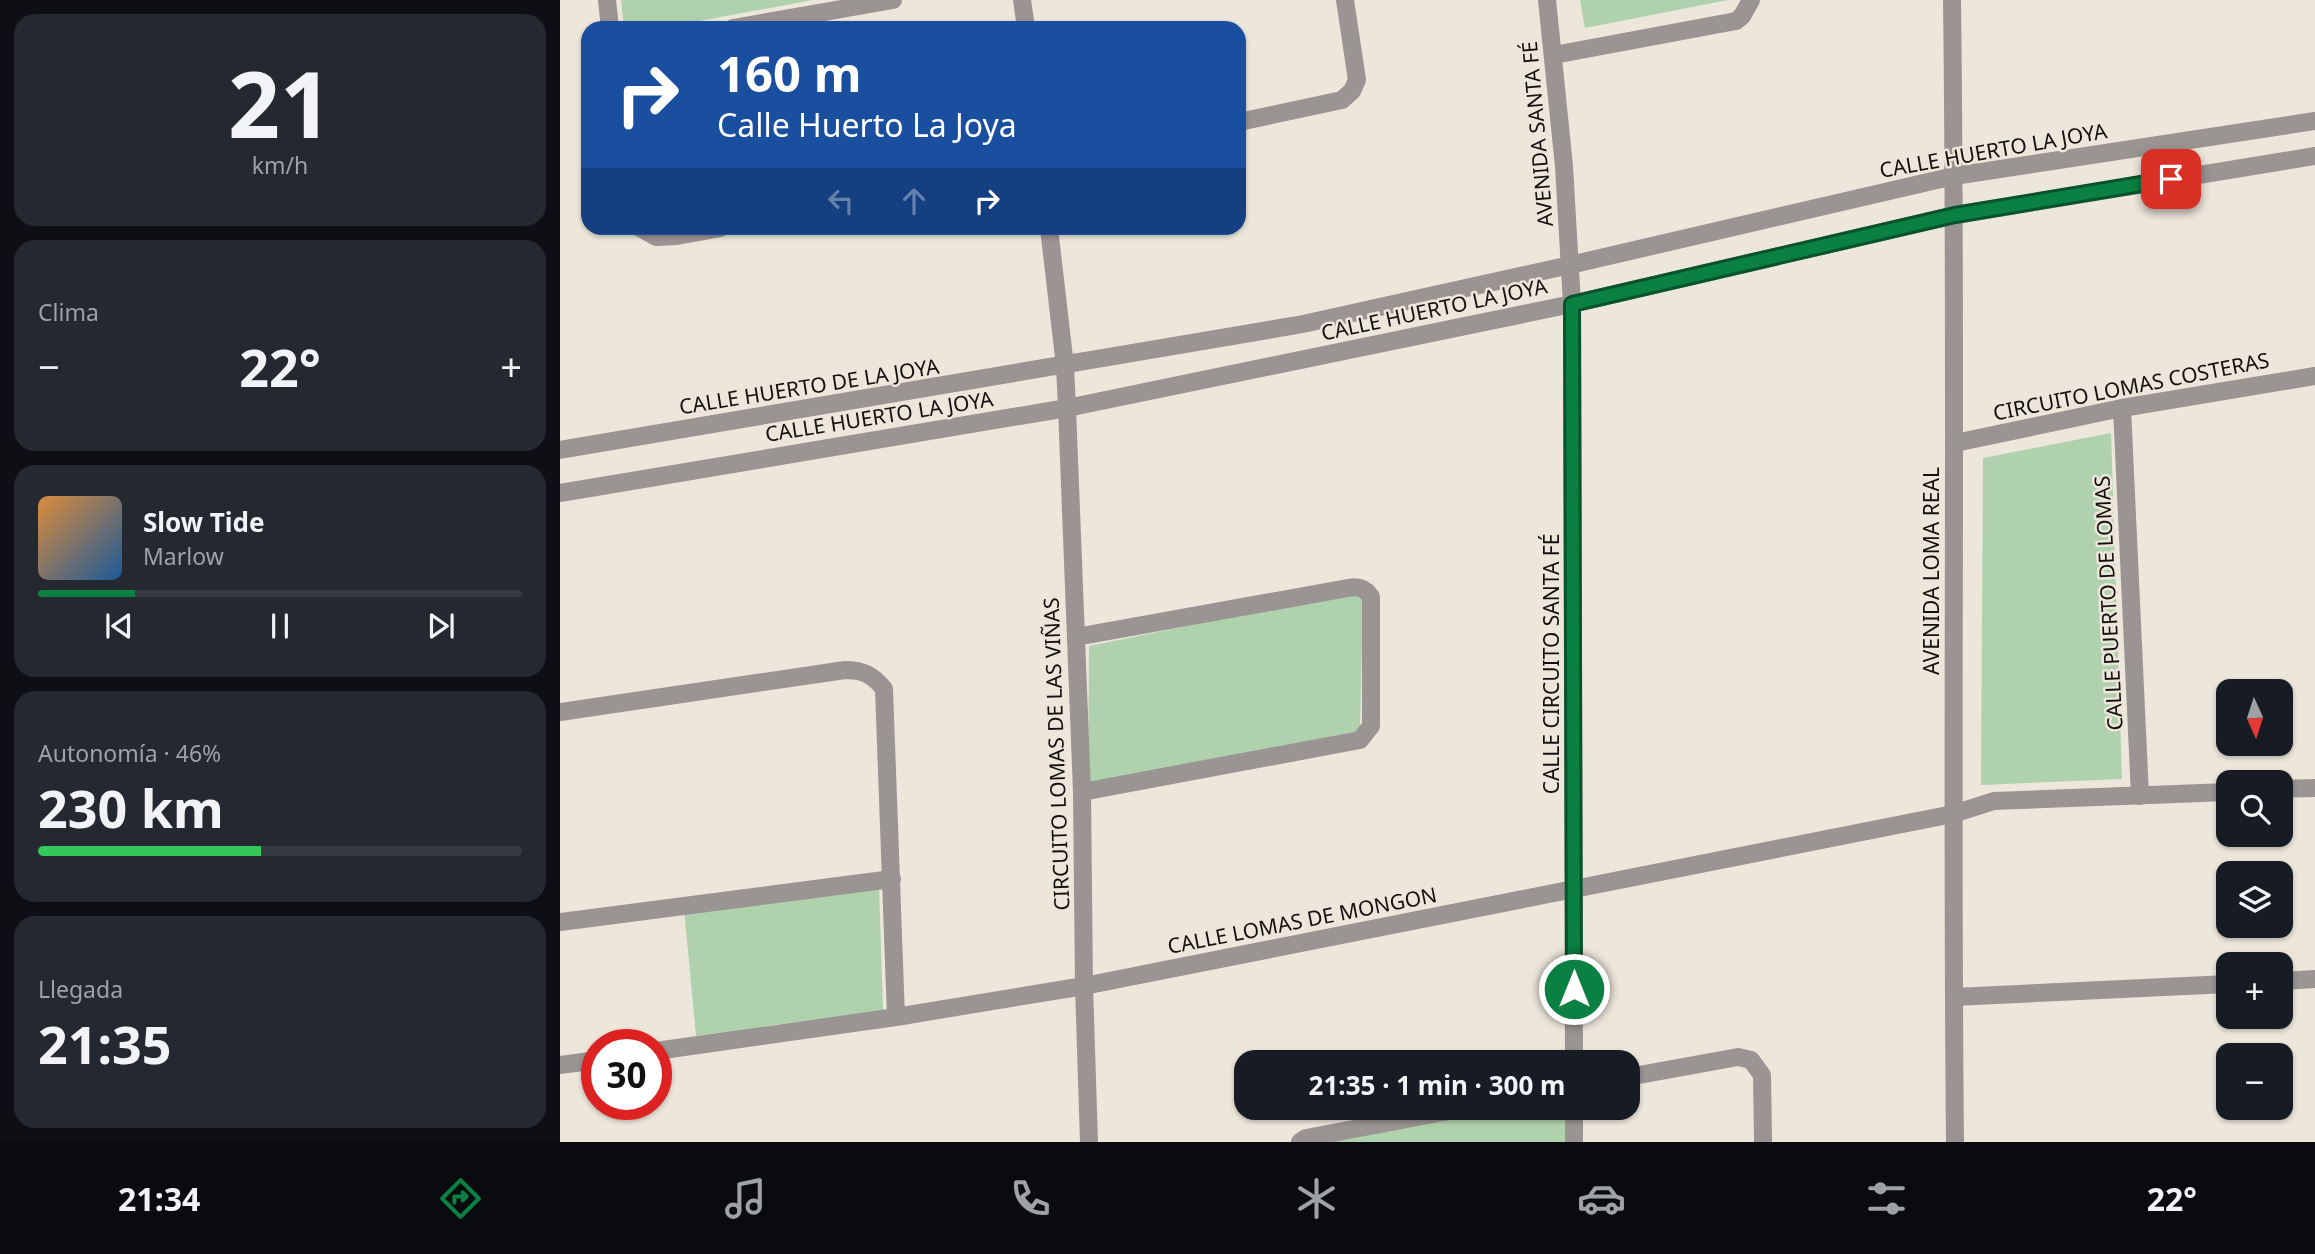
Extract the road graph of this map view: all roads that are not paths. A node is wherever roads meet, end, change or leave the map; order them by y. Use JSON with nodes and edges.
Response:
{"nodes":[{"id":1,"x":607,"y":0,"type":"edge"},
{"id":2,"x":893,"y":0,"type":"edge"},
{"id":3,"x":1022,"y":0,"type":"edge"},
{"id":4,"x":1345,"y":0,"type":"edge"},
{"id":5,"x":1548,"y":0,"type":"edge"},
{"id":6,"x":1751,"y":0,"type":"edge"},
{"id":7,"x":1952,"y":0,"type":"edge"},
{"id":8,"x":609,"y":21,"type":"edge"},
{"id":9,"x":773,"y":21,"type":"edge"},
{"id":10,"x":1025,"y":21,"type":"edge"},
{"id":11,"x":1554,"y":55,"type":"junction"},
{"id":12,"x":1246,"y":121,"type":"edge"},
{"id":13,"x":2315,"y":121,"type":"edge"},
{"id":14,"x":2315,"y":156,"type":"edge"},
{"id":15,"x":1954,"y":176,"type":"junction"},
{"id":16,"x":1955,"y":215,"type":"junction"},
{"id":17,"x":652,"y":235,"type":"edge"},
{"id":18,"x":683,"y":235,"type":"edge"},
{"id":19,"x":1050,"y":235,"type":"edge"},
{"id":20,"x":1570,"y":265,"type":"junction"},
{"id":21,"x":1572,"y":304,"type":"junction"},
{"id":22,"x":1065,"y":366,"type":"junction"},
{"id":23,"x":2315,"y":376,"type":"edge"},
{"id":24,"x":1067,"y":408,"type":"junction"},
{"id":25,"x":2122,"y":408,"type":"junction"},
{"id":26,"x":1955,"y":443,"type":"junction"},
{"id":27,"x":560,"y":450,"type":"edge"},
{"id":28,"x":560,"y":493,"type":"edge"},
{"id":29,"x":1076,"y":637,"type":"junction"},
{"id":30,"x":560,"y":712,"type":"edge"},
{"id":31,"x":2315,"y":788,"type":"edge"},
{"id":32,"x":2293,"y":789,"type":"edge"},
{"id":33,"x":1082,"y":792,"type":"junction"},
{"id":34,"x":2216,"y":793,"type":"edge"},
{"id":35,"x":2140,"y":796,"type":"junction"},
{"id":36,"x":1952,"y":814,"type":"junction"},
{"id":37,"x":892,"y":878,"type":"junction"},
{"id":38,"x":1575,"y":890,"type":"junction"},
{"id":39,"x":560,"y":922,"type":"edge"},
{"id":40,"x":2315,"y":979,"type":"edge"},
{"id":41,"x":2293,"y":980,"type":"edge"},
{"id":42,"x":2216,"y":985,"type":"edge"},
{"id":43,"x":1084,"y":986,"type":"junction"},
{"id":44,"x":1954,"y":997,"type":"junction"},
{"id":45,"x":896,"y":1017,"type":"junction"},
{"id":46,"x":672,"y":1049,"type":"edge"},
{"id":47,"x":1574,"y":1050,"type":"edge"},
{"id":48,"x":581,"y":1062,"type":"edge"},
{"id":49,"x":560,"y":1065,"type":"edge"},
{"id":50,"x":1640,"y":1075,"type":"edge"},
{"id":51,"x":1401,"y":1120,"type":"edge"},
{"id":52,"x":1574,"y":1120,"type":"edge"},
{"id":53,"x":1089,"y":1142,"type":"edge"},
{"id":54,"x":1300,"y":1142,"type":"edge"},
{"id":55,"x":1574,"y":1142,"type":"edge"},
{"id":56,"x":1763,"y":1142,"type":"edge"},
{"id":57,"x":1955,"y":1142,"type":"edge"}],
"edges":[{"from":1,"to":8,"type":"street"},
{"from":2,"to":9,"type":"street"},
{"from":3,"to":10,"type":"street"},
{"from":4,"to":12,"type":"street"},
{"from":5,"to":11,"type":"street","name":"AVENIDA SANTA FÉ"},
{"from":6,"to":11,"type":"street"},
{"from":7,"to":15,"type":"street","name":"AVENIDA LOMA REAL"},
{"from":11,"to":20,"type":"street","name":"AVENIDA SANTA FÉ"},
{"from":13,"to":15,"type":"street","name":"CALLE HUERTO LA JOYA"},
{"from":14,"to":16,"type":"street","name":"CALLE HUERTO LA JOYA"},
{"from":15,"to":16,"type":"street","name":"AVENIDA LOMA REAL"},
{"from":15,"to":20,"type":"street","name":"CALLE HUERTO LA JOYA"},
{"from":16,"to":21,"type":"street","name":"CALLE HUERTO LA JOYA"},
{"from":16,"to":26,"type":"street","name":"AVENIDA LOMA REAL"},
{"from":17,"to":18,"type":"street"},
{"from":19,"to":22,"type":"street","name":"CIRCUITO LOMAS DE LAS VIÑAS"},
{"from":20,"to":21,"type":"street","name":"CALLE CIRCUITO SANTA FÉ"},
{"from":20,"to":22,"type":"street","name":"CALLE HUERTO LA JOYA"},
{"from":21,"to":24,"type":"street","name":"CALLE HUERTO LA JOYA"},
{"from":21,"to":38,"type":"street","name":"CALLE CIRCUITO SANTA FÉ"},
{"from":22,"to":24,"type":"street","name":"CIRCUITO LOMAS DE LAS VIÑAS"},
{"from":22,"to":27,"type":"street","name":"CALLE HUERTO DE LA JOYA"},
{"from":23,"to":25,"type":"street","name":"CIRCUITO LOMAS COSTERAS"},
{"from":24,"to":28,"type":"street","name":"CALLE HUERTO LA JOYA"},
{"from":24,"to":29,"type":"street","name":"CIRCUITO LOMAS DE LAS VIÑAS"},
{"from":25,"to":26,"type":"street","name":"CIRCUITO LOMAS COSTERAS"},
{"from":25,"to":35,"type":"street","name":"CALLE PUERTO DE LOMAS"},
{"from":26,"to":36,"type":"street","name":"AVENIDA LOMA REAL"},
{"from":29,"to":33,"type":"street","name":"CIRCUITO LOMAS DE LAS VIÑAS"},
{"from":29,"to":33,"type":"street"},
{"from":30,"to":37,"type":"street"},
{"from":31,"to":32,"type":"street"},
{"from":33,"to":43,"type":"street","name":"CIRCUITO LOMAS DE LAS VIÑAS"},
{"from":34,"to":35,"type":"street","name":"CALLE LOMAS DE MONGON"},
{"from":35,"to":36,"type":"street","name":"CALLE LOMAS DE MONGON"},
{"from":36,"to":38,"type":"street","name":"CALLE LOMAS DE MONGON"},
{"from":36,"to":44,"type":"street","name":"AVENIDA LOMA REAL"},
{"from":37,"to":39,"type":"street"},
{"from":37,"to":45,"type":"street"},
{"from":38,"to":43,"type":"street","name":"CALLE LOMAS DE MONGON"},
{"from":38,"to":47,"type":"street","name":"CALLE CIRCUITO SANTA FÉ"},
{"from":40,"to":41,"type":"street"},
{"from":42,"to":44,"type":"street"},
{"from":43,"to":45,"type":"street","name":"CALLE LOMAS DE MONGON"},
{"from":43,"to":53,"type":"street","name":"CIRCUITO LOMAS DE LAS VIÑAS"},
{"from":44,"to":57,"type":"street","name":"AVENIDA LOMA REAL"},
{"from":45,"to":46,"type":"street","name":"CALLE LOMAS DE MONGON"},
{"from":48,"to":49,"type":"street"},
{"from":50,"to":56,"type":"street"},
{"from":51,"to":54,"type":"street"},
{"from":52,"to":55,"type":"street"}]}
